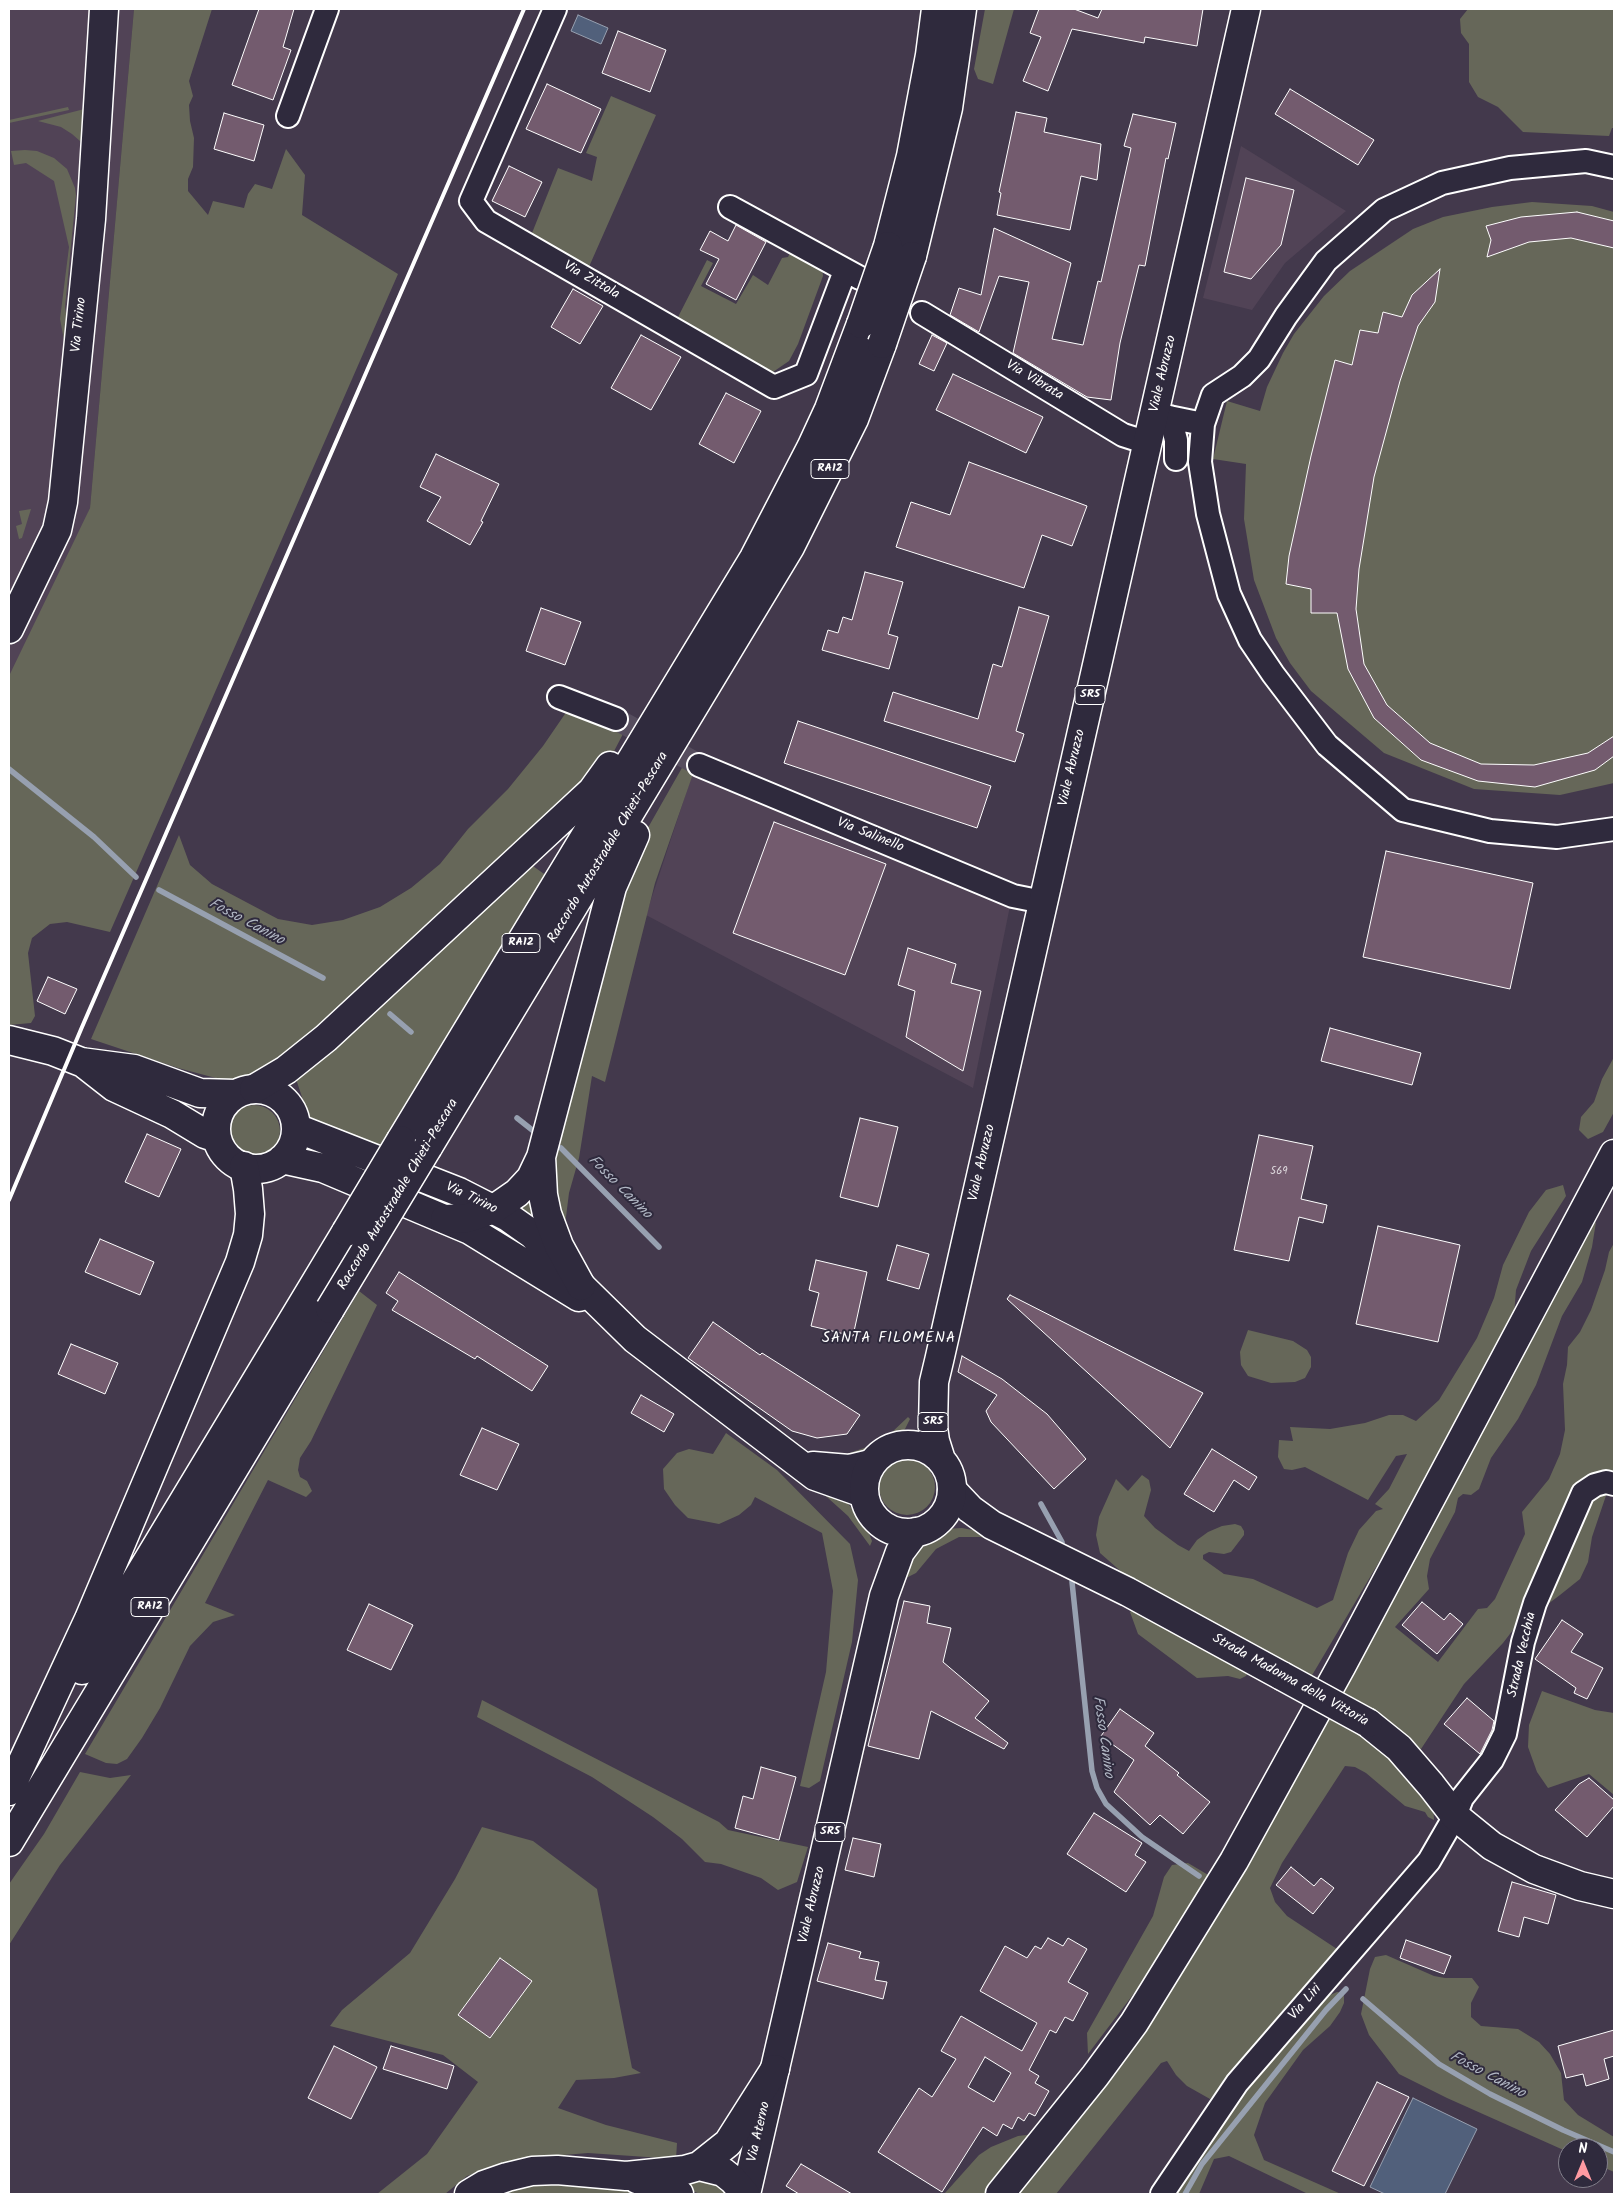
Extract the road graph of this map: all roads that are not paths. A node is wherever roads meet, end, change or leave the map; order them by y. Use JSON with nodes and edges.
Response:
{"nodes":[{"id":1,"x":104,"y":9,"type":"edge"},
{"id":2,"x":327,"y":9,"type":"edge"},
{"id":3,"x":555,"y":9,"type":"edge"},
{"id":4,"x":936,"y":9,"type":"edge"},
{"id":5,"x":962,"y":9,"type":"edge"},
{"id":6,"x":1246,"y":9,"type":"edge"},
{"id":7,"x":288,"y":116,"type":"dead end"},
{"id":8,"x":1614,"y":167,"type":"edge"},
{"id":9,"x":730,"y":207,"type":"dead end"},
{"id":10,"x":900,"y":251,"type":"junction"},
{"id":11,"x":922,"y":313,"type":"dead end"},
{"id":12,"x":1162,"y":416,"type":"junction"},
{"id":13,"x":1203,"y":424,"type":"junction"},
{"id":14,"x":1148,"y":443,"type":"junction"},
{"id":15,"x":1176,"y":459,"type":"dead end"},
{"id":16,"x":9,"y":629,"type":"edge"},
{"id":17,"x":559,"y":696,"type":"dead end"},
{"id":18,"x":616,"y":719,"type":"tunnel mouth"},
{"id":19,"x":640,"y":746,"type":"junction"},
{"id":20,"x":698,"y":765,"type":"tunnel mouth"},
{"id":21,"x":641,"y":795,"type":"junction"},
{"id":22,"x":1614,"y":829,"type":"edge"},
{"id":23,"x":1043,"y":902,"type":"junction"},
{"id":24,"x":9,"y":1040,"type":"edge"},
{"id":25,"x":81,"y":1062,"type":"junction"},
{"id":26,"x":245,"y":1092,"type":"junction"},
{"id":27,"x":296,"y":1128,"type":"junction"},
{"id":28,"x":217,"y":1138,"type":"junction"},
{"id":29,"x":1614,"y":1154,"type":"edge"},
{"id":30,"x":541,"y":1157,"type":"junction"},
{"id":31,"x":282,"y":1159,"type":"junction"},
{"id":32,"x":244,"y":1166,"type":"junction"},
{"id":33,"x":494,"y":1209,"type":"junction"},
{"id":34,"x":445,"y":1219,"type":"junction"},
{"id":35,"x":581,"y":1286,"type":"junction"},
{"id":36,"x":614,"y":1319,"type":"junction"},
{"id":37,"x":934,"y":1382,"type":"junction"},
{"id":38,"x":900,"y":1445,"type":"junction"},
{"id":39,"x":942,"y":1460,"type":"junction"},
{"id":40,"x":798,"y":1462,"type":"junction"},
{"id":41,"x":870,"y":1464,"type":"junction"},
{"id":42,"x":1614,"y":1484,"type":"edge"},
{"id":43,"x":863,"y":1493,"type":"junction"},
{"id":44,"x":948,"y":1502,"type":"junction"},
{"id":45,"x":880,"y":1524,"type":"junction"},
{"id":46,"x":914,"y":1532,"type":"junction"},
{"id":47,"x":884,"y":1596,"type":"junction"},
{"id":48,"x":9,"y":1791,"type":"edge"},
{"id":49,"x":1455,"y":1816,"type":"junction"},
{"id":50,"x":9,"y":1842,"type":"edge"},
{"id":51,"x":1614,"y":1894,"type":"edge"},
{"id":52,"x":775,"y":2069,"type":"junction"},
{"id":53,"x":699,"y":2166,"type":"junction"},
{"id":54,"x":626,"y":2176,"type":"junction"},
{"id":55,"x":469,"y":2194,"type":"edge"},
{"id":56,"x":680,"y":2194,"type":"edge"},
{"id":57,"x":746,"y":2194,"type":"edge"},
{"id":58,"x":1000,"y":2194,"type":"edge"},
{"id":59,"x":1162,"y":2194,"type":"edge"}],
"edges":[{"from":1,"to":16,"type":"main road","name":"Via Tirino"},
{"from":2,"to":7,"type":"street"},
{"from":3,"to":9,"type":"street","name":"Via Zittola"},
{"from":4,"to":10,"type":"main road","name":"Raccordo Autostradale Chieti-Pescara","number":"RA12"},
{"from":5,"to":10,"type":"main road","name":"Raccordo Autostradale Chieti-Pescara","number":"RA12"},
{"from":6,"to":12,"type":"main road","name":"Viale Abruzzo","number":"SR5"},
{"from":8,"to":13,"type":"street"},
{"from":10,"to":19,"type":"main road","name":"Raccordo Autostradale Chieti-Pescara","number":"RA12","bridge":true},
{"from":10,"to":21,"type":"main road","name":"Raccordo Autostradale Chieti-Pescara","number":"RA12","bridge":true},
{"from":11,"to":14,"type":"street","name":"Via Vibrata"},
{"from":12,"to":13,"type":"street"},
{"from":12,"to":14,"type":"main road","name":"Viale Abruzzo","number":"SR5"},
{"from":12,"to":15,"type":"street"},
{"from":13,"to":22,"type":"street"},
{"from":14,"to":23,"type":"main road","name":"Viale Abruzzo","number":"SR5"},
{"from":17,"to":18,"type":"street"},
{"from":19,"to":26,"type":"main road"},
{"from":19,"to":48,"type":"main road","name":"Raccordo Autostradale Chieti-Pescara","number":"RA12","bridge":true},
{"from":20,"to":23,"type":"street","name":"Via Salinello"},
{"from":21,"to":30,"type":"main road"},
{"from":21,"to":50,"type":"main road","name":"Raccordo Autostradale Chieti-Pescara","number":"RA12","bridge":true},
{"from":23,"to":37,"type":"main road","name":"Viale Abruzzo","number":"SR5"},
{"from":24,"to":25,"type":"main road"},
{"from":25,"to":26,"type":"main road"},
{"from":25,"to":28,"type":"main road"},
{"from":26,"to":27,"type":"main road"},
{"from":26,"to":28,"type":"main road"},
{"from":27,"to":31,"type":"main road"},
{"from":27,"to":33,"type":"main road","name":"Via Tirino"},
{"from":28,"to":32,"type":"main road"},
{"from":29,"to":58,"type":"main road"},
{"from":30,"to":33,"type":"main road"},
{"from":30,"to":35,"type":"main road"},
{"from":31,"to":32,"type":"main road"},
{"from":31,"to":34,"type":"main road","name":"Via Tirino"},
{"from":32,"to":48,"type":"main road"},
{"from":33,"to":34,"type":"main road"},
{"from":33,"to":35,"type":"main road","name":"Via Tirino"},
{"from":34,"to":36,"type":"main road","name":"Via Tirino"},
{"from":35,"to":36,"type":"main road","name":"Via Tirino"},
{"from":36,"to":40,"type":"main road","name":"Via Tirino"},
{"from":37,"to":38,"type":"main road","name":"Viale Abruzzo","number":"SR5"},
{"from":37,"to":39,"type":"main road","name":"Viale Abruzzo","number":"SR5"},
{"from":38,"to":39,"type":"main road","number":"SR5"},
{"from":38,"to":41,"type":"main road","number":"SR5"},
{"from":39,"to":44,"type":"main road","number":"SR5"},
{"from":40,"to":41,"type":"main road","name":"Via Tirino"},
{"from":40,"to":43,"type":"main road","name":"Via Tirino"},
{"from":41,"to":43,"type":"main road"},
{"from":42,"to":49,"type":"street","name":"Strada Vecchia"},
{"from":43,"to":45,"type":"main road","number":"SR5"},
{"from":44,"to":46,"type":"main road"},
{"from":44,"to":49,"type":"main road","name":"Strada Madonna della Vittoria","bridge":true},
{"from":45,"to":46,"type":"main road"},
{"from":45,"to":47,"type":"main road","name":"Viale Abruzzo","number":"SR5"},
{"from":46,"to":47,"type":"main road","name":"Viale Abruzzo","number":"SR5"},
{"from":47,"to":52,"type":"main road","name":"Viale Abruzzo","number":"SR5"},
{"from":49,"to":51,"type":"main road","name":"Strada Madonna della Vittoria"},
{"from":49,"to":59,"type":"street","name":"Via Liri"},
{"from":52,"to":53,"type":"main road"},
{"from":52,"to":57,"type":"main road","name":"Via Aterno","number":"SR5"},
{"from":53,"to":54,"type":"main road"},
{"from":53,"to":57,"type":"main road"},
{"from":54,"to":55,"type":"main road"},
{"from":54,"to":56,"type":"main road"}]}
